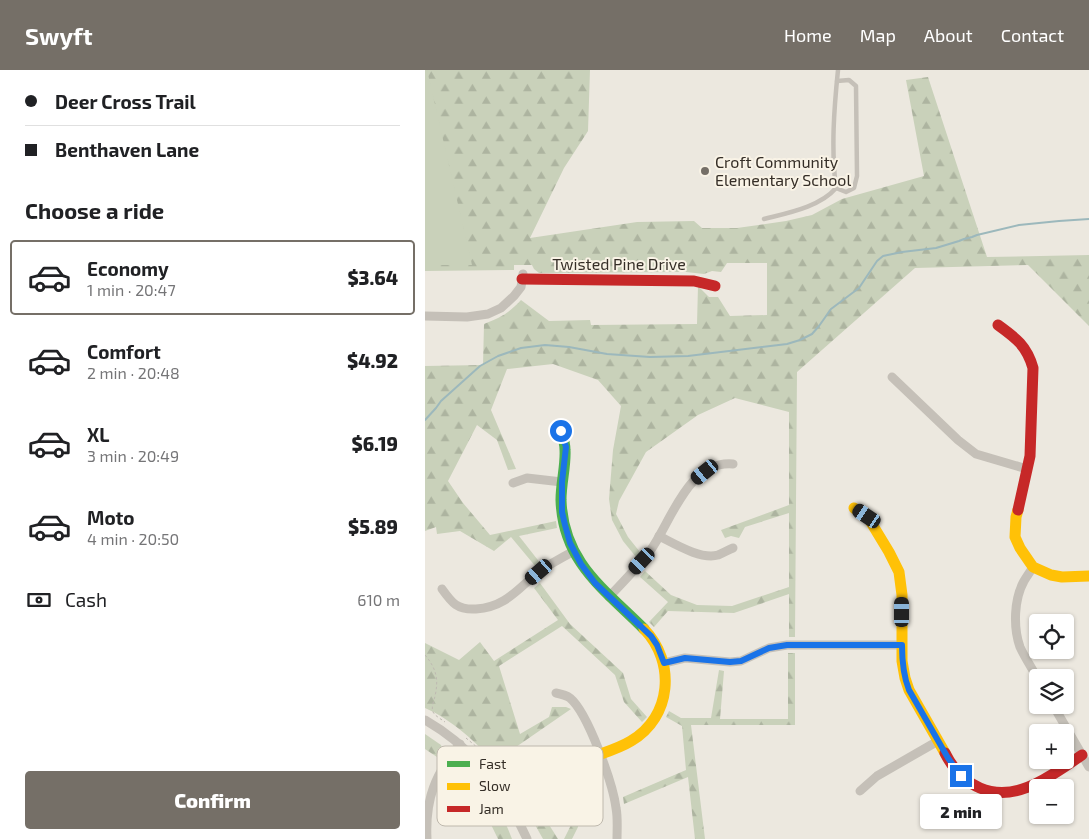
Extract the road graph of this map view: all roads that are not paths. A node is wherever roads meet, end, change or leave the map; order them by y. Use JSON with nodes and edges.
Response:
{"nodes":[{"id":1,"x":838,"y":70,"type":"edge"},
{"id":2,"x":837,"y":81,"type":"junction"},
{"id":3,"x":836,"y":188,"type":"junction"},
{"id":4,"x":764,"y":219,"type":"dead end"},
{"id":5,"x":523,"y":276,"type":"joint"},
{"id":6,"x":715,"y":286,"type":"dead end"},
{"id":7,"x":425,"y":316,"type":"edge"},
{"id":8,"x":998,"y":325,"type":"dead end"},
{"id":9,"x":892,"y":376,"type":"dead end"},
{"id":10,"x":561,"y":431,"type":"dead end"},
{"id":11,"x":733,"y":464,"type":"dead end"},
{"id":12,"x":1027,"y":469,"type":"junction"},
{"id":13,"x":562,"y":482,"type":"junction"},
{"id":14,"x":513,"y":483,"type":"dead end"},
{"id":15,"x":855,"y":508,"type":"dead end"},
{"id":16,"x":659,"y":536,"type":"junction"},
{"id":17,"x":733,"y":548,"type":"dead end"},
{"id":18,"x":574,"y":551,"type":"junction"},
{"id":19,"x":1033,"y":567,"type":"junction"},
{"id":20,"x":1089,"y":576,"type":"edge"},
{"id":21,"x":442,"y":589,"type":"dead end"},
{"id":22,"x":609,"y":596,"type":"junction"},
{"id":23,"x":902,"y":645,"type":"junction"},
{"id":24,"x":664,"y":663,"type":"junction"},
{"id":25,"x":1032,"y":669,"type":"edge"},
{"id":26,"x":556,"y":693,"type":"dead end"},
{"id":27,"x":1058,"y":714,"type":"edge"},
{"id":28,"x":425,"y":720,"type":"edge"},
{"id":29,"x":462,"y":741,"type":"junction"},
{"id":30,"x":938,"y":741,"type":"junction"},
{"id":31,"x":458,"y":746,"type":"edge"},
{"id":32,"x":466,"y":746,"type":"edge"},
{"id":33,"x":597,"y":746,"type":"edge"},
{"id":34,"x":603,"y":753,"type":"edge"},
{"id":35,"x":1082,"y":756,"type":"junction"},
{"id":36,"x":603,"y":762,"type":"edge"},
{"id":37,"x":1089,"y":767,"type":"edge"},
{"id":38,"x":437,"y":778,"type":"edge"},
{"id":39,"x":860,"y":790,"type":"dead end"},
{"id":40,"x":523,"y":826,"type":"edge"},
{"id":41,"x":427,"y":839,"type":"edge"},
{"id":42,"x":527,"y":839,"type":"edge"},
{"id":43,"x":617,"y":839,"type":"edge"}],
"edges":[{"from":1,"to":2,"type":"lane"},
{"from":2,"to":3,"type":"lane"},
{"from":2,"to":3,"type":"lane"},
{"from":3,"to":4,"type":"lane"},
{"from":5,"to":6,"type":"street","name":"Twisted Pine Drive"},
{"from":5,"to":7,"type":"street"},
{"from":8,"to":12,"type":"street"},
{"from":9,"to":12,"type":"street"},
{"from":10,"to":13,"type":"street"},
{"from":11,"to":16,"type":"street"},
{"from":12,"to":19,"type":"street"},
{"from":13,"to":14,"type":"street"},
{"from":13,"to":18,"type":"street"},
{"from":15,"to":23,"type":"street"},
{"from":16,"to":17,"type":"street"},
{"from":16,"to":22,"type":"street"},
{"from":18,"to":21,"type":"street"},
{"from":18,"to":22,"type":"street"},
{"from":19,"to":20,"type":"street"},
{"from":19,"to":25,"type":"street"},
{"from":22,"to":24,"type":"street"},
{"from":23,"to":24,"type":"street"},
{"from":23,"to":30,"type":"street"},
{"from":24,"to":34,"type":"street"},
{"from":26,"to":33,"type":"street"},
{"from":27,"to":35,"type":"street"},
{"from":28,"to":29,"type":"street"},
{"from":29,"to":31,"type":"street"},
{"from":29,"to":32,"type":"street"},
{"from":30,"to":35,"type":"street"},
{"from":30,"to":39,"type":"street"},
{"from":35,"to":37,"type":"street"},
{"from":36,"to":43,"type":"street"},
{"from":38,"to":41,"type":"street"},
{"from":40,"to":42,"type":"street"}]}
